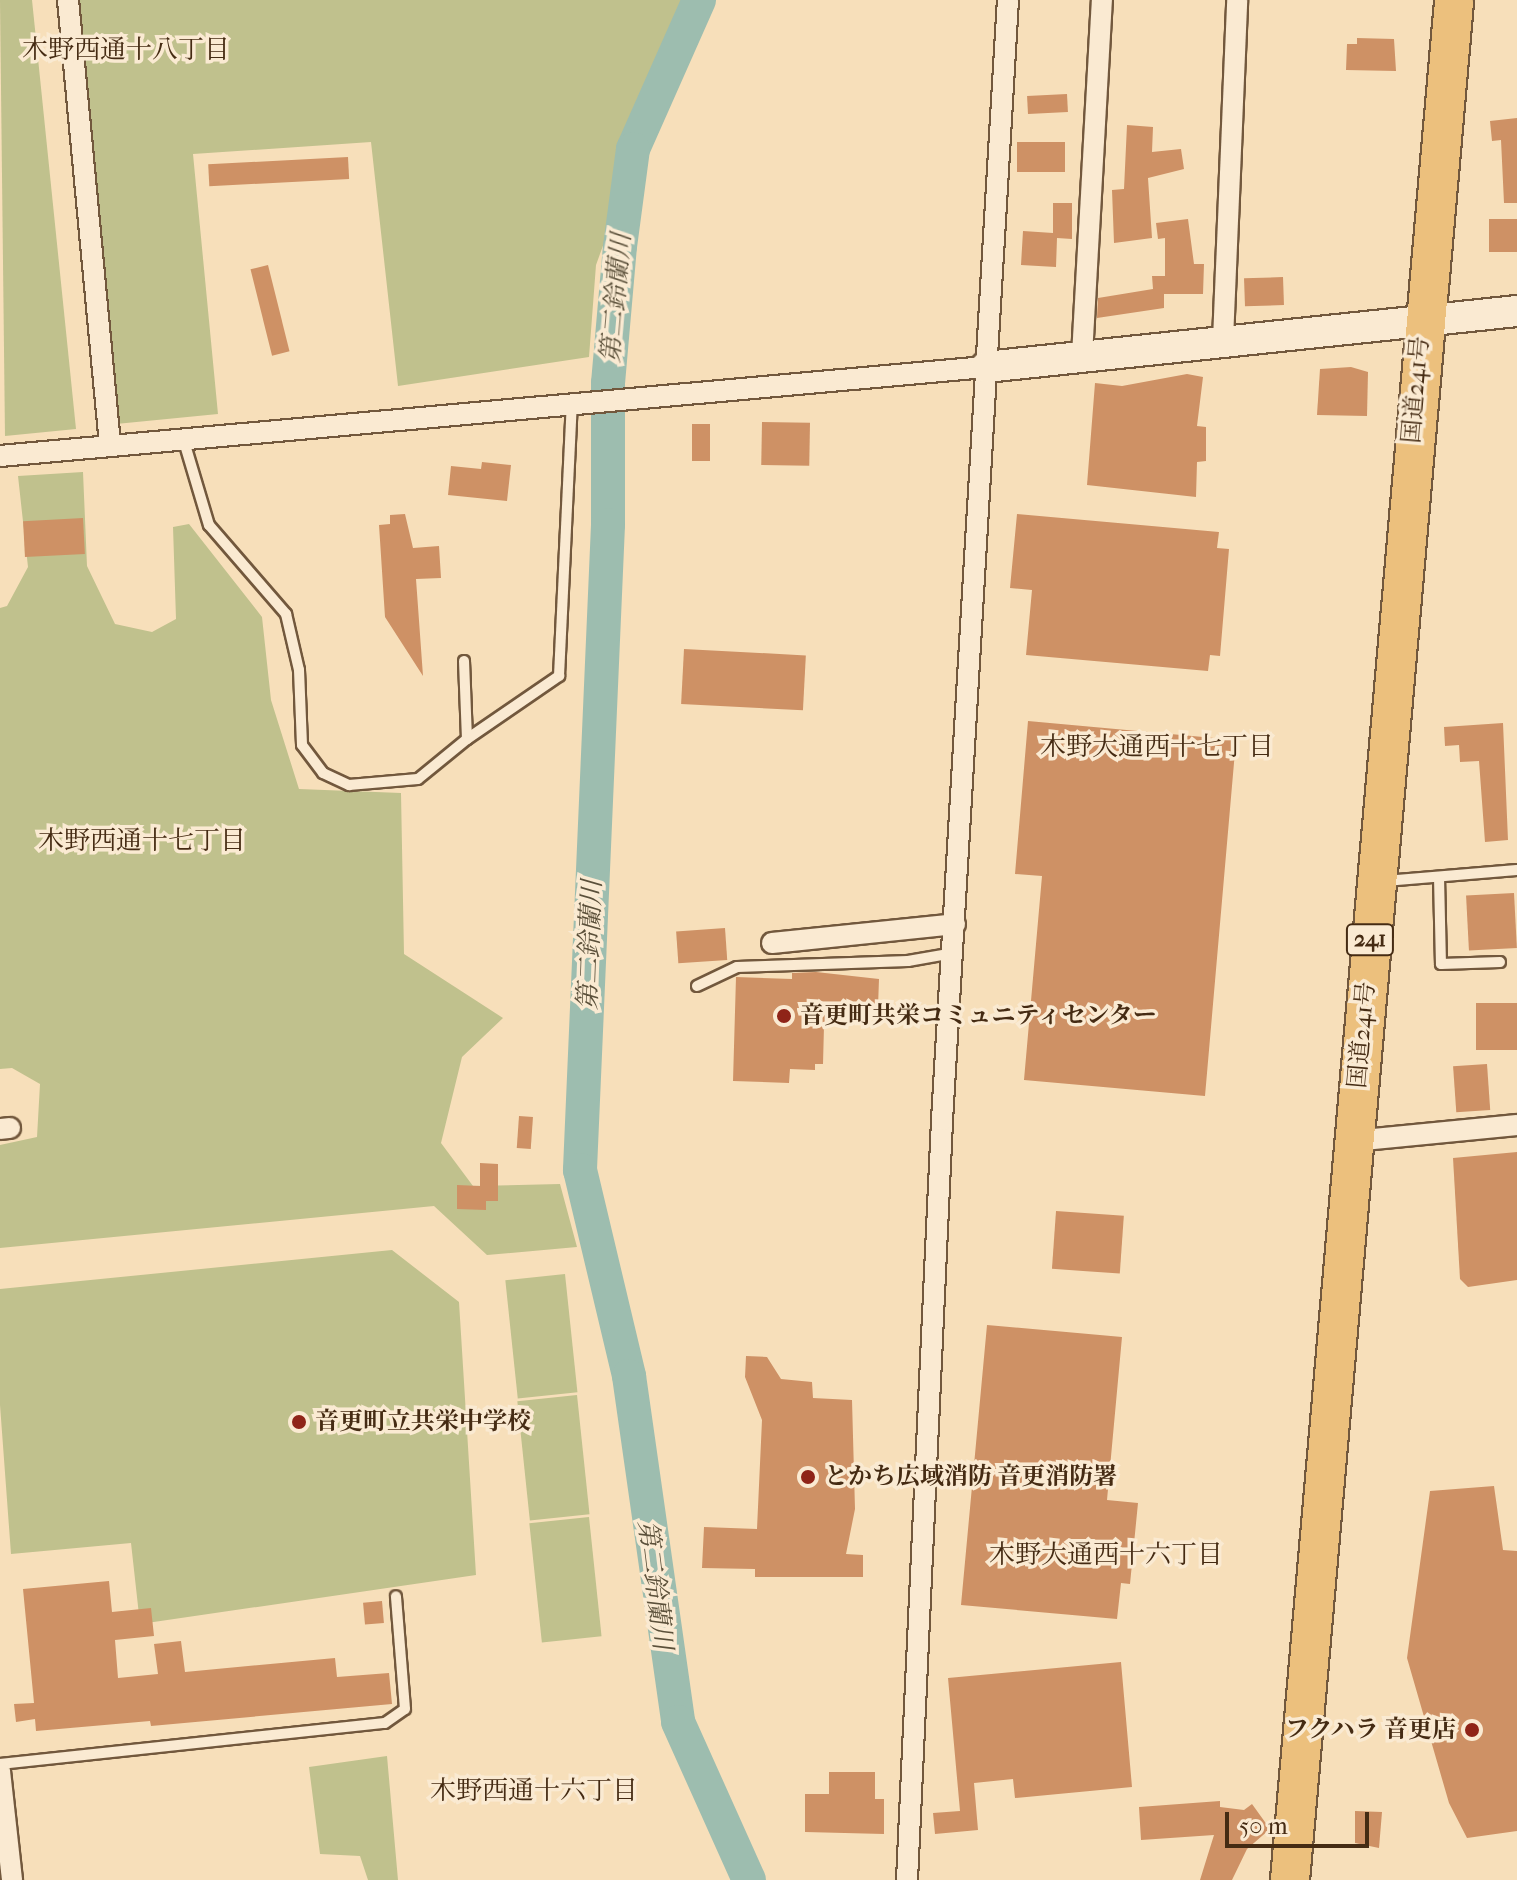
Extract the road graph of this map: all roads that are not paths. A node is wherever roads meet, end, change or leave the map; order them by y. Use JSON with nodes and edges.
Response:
{"nodes":[{"id":1,"x":68,"y":0,"type":"edge"},
{"id":2,"x":1008,"y":0,"type":"edge"},
{"id":3,"x":1102,"y":0,"type":"edge"},
{"id":4,"x":1237,"y":0,"type":"edge"},
{"id":5,"x":1454,"y":0,"type":"edge"},
{"id":6,"x":1517,"y":311,"type":"edge"},
{"id":7,"x":1422,"y":321,"type":"junction"},
{"id":8,"x":1223,"y":340,"type":"junction"},
{"id":9,"x":1082,"y":356,"type":"junction"},
{"id":10,"x":986,"y":367,"type":"junction"},
{"id":11,"x":581,"y":403,"type":"junction"},
{"id":12,"x":183,"y":438,"type":"junction"},
{"id":13,"x":110,"y":445,"type":"junction"},
{"id":14,"x":0,"y":456,"type":"edge"},
{"id":15,"x":464,"y":661,"type":"dead end"},
{"id":16,"x":467,"y":739,"type":"junction"},
{"id":17,"x":1517,"y":870,"type":"edge"},
{"id":18,"x":1439,"y":877,"type":"junction"},
{"id":19,"x":1375,"y":882,"type":"junction"},
{"id":20,"x":955,"y":924,"type":"junction"},
{"id":21,"x":772,"y":943,"type":"dead end"},
{"id":22,"x":954,"y":953,"type":"junction"},
{"id":23,"x":1500,"y":962,"type":"dead end"},
{"id":24,"x":697,"y":986,"type":"dead end"},
{"id":25,"x":1517,"y":1125,"type":"edge"},
{"id":26,"x":1353,"y":1141,"type":"junction"},
{"id":27,"x":396,"y":1596,"type":"dead end"},
{"id":28,"x":0,"y":1764,"type":"edge"},
{"id":29,"x":0,"y":1771,"type":"edge"},
{"id":30,"x":12,"y":1880,"type":"edge"},
{"id":31,"x":907,"y":1880,"type":"edge"},
{"id":32,"x":1290,"y":1880,"type":"edge"}],
"edges":[{"from":1,"to":13,"type":"street"},
{"from":2,"to":10,"type":"street"},
{"from":3,"to":9,"type":"street"},
{"from":4,"to":8,"type":"street"},
{"from":5,"to":7,"type":"highway","name":"国道241号","number":"241"},
{"from":6,"to":7,"type":"street"},
{"from":7,"to":8,"type":"street"},
{"from":7,"to":19,"type":"highway","name":"国道241号","number":"241"},
{"from":8,"to":9,"type":"street"},
{"from":9,"to":10,"type":"street"},
{"from":10,"to":11,"type":"street"},
{"from":10,"to":20,"type":"street"},
{"from":11,"to":12,"type":"street"},
{"from":11,"to":16,"type":"lane"},
{"from":12,"to":13,"type":"street"},
{"from":12,"to":16,"type":"lane"},
{"from":13,"to":14,"type":"street"},
{"from":15,"to":16,"type":"lane"},
{"from":17,"to":18,"type":"lane"},
{"from":18,"to":19,"type":"lane"},
{"from":18,"to":23,"type":"lane"},
{"from":19,"to":26,"type":"highway","name":"国道241号","number":"241"},
{"from":20,"to":21,"type":"street"},
{"from":20,"to":22,"type":"street"},
{"from":22,"to":24,"type":"lane"},
{"from":22,"to":31,"type":"street"},
{"from":25,"to":26,"type":"street"},
{"from":26,"to":32,"type":"highway","name":"国道241号","number":"241"},
{"from":27,"to":28,"type":"lane"},
{"from":29,"to":30,"type":"street"}]}
